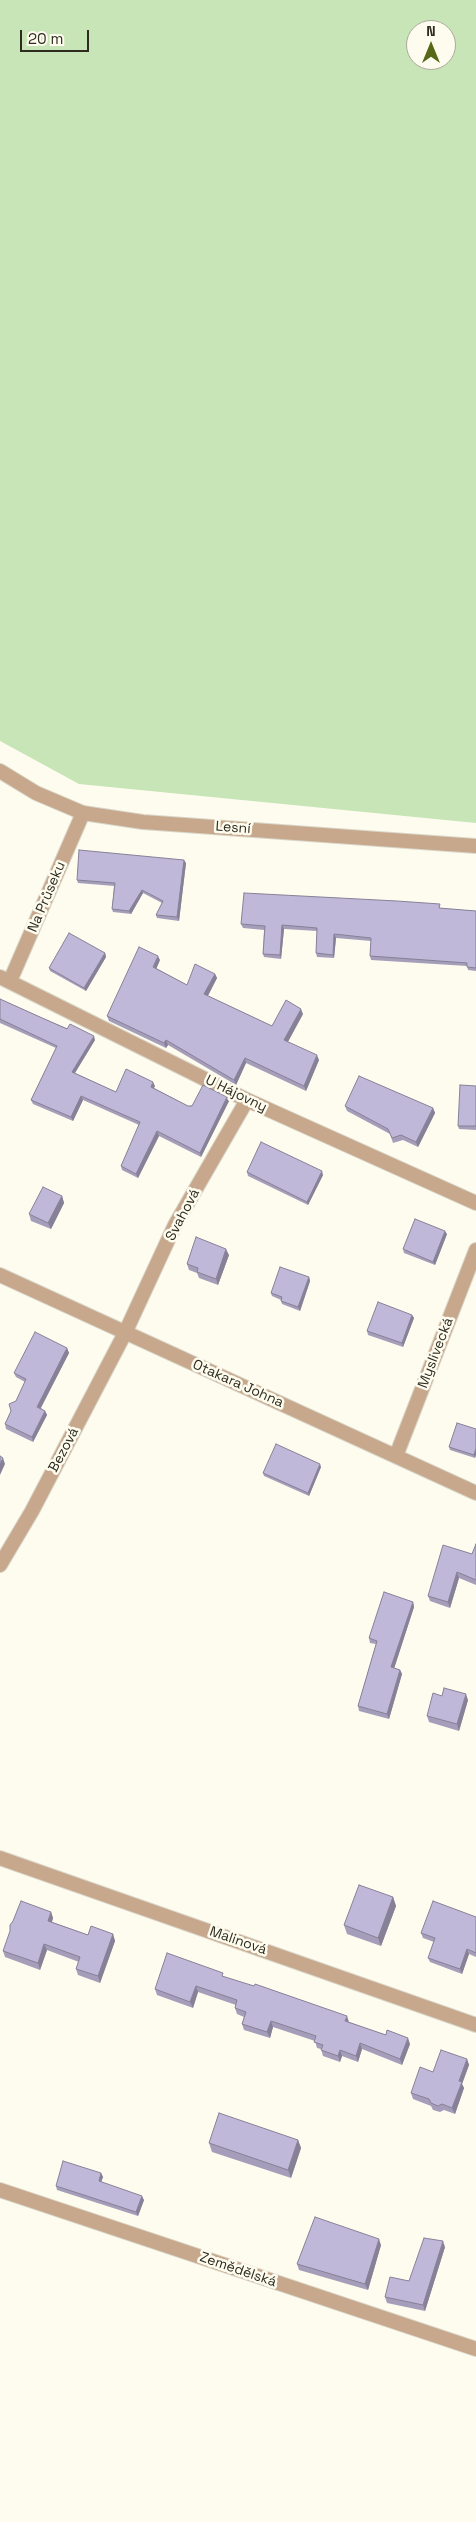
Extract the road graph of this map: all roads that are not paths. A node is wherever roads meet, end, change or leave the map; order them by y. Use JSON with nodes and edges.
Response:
{"nodes":[{"id":1,"x":0,"y":770,"type":"edge"},
{"id":2,"x":83,"y":813,"type":"junction"},
{"id":3,"x":476,"y":846,"type":"edge"},
{"id":4,"x":5,"y":979,"type":"edge"},
{"id":5,"x":248,"y":1100,"type":"junction"},
{"id":6,"x":476,"y":1203,"type":"edge"},
{"id":7,"x":476,"y":1250,"type":"edge"},
{"id":8,"x":0,"y":1275,"type":"edge"},
{"id":9,"x":125,"y":1333,"type":"junction"},
{"id":10,"x":396,"y":1456,"type":"junction"},
{"id":11,"x":476,"y":1493,"type":"edge"},
{"id":12,"x":0,"y":1565,"type":"edge"},
{"id":13,"x":0,"y":1858,"type":"edge"},
{"id":14,"x":476,"y":2024,"type":"edge"},
{"id":15,"x":0,"y":2190,"type":"edge"},
{"id":16,"x":476,"y":2349,"type":"edge"}],
"edges":[{"from":1,"to":2,"type":"street","name":"Lesní"},
{"from":2,"to":3,"type":"street","name":"Lesní"},
{"from":2,"to":4,"type":"street","name":"Na Průseku"},
{"from":4,"to":5,"type":"street","name":"U Hájovny"},
{"from":5,"to":6,"type":"street","name":"U Hájovny"},
{"from":5,"to":9,"type":"street","name":"Svahová"},
{"from":7,"to":10,"type":"street","name":"Myslivecká"},
{"from":8,"to":9,"type":"street","name":"Otakara Johna"},
{"from":9,"to":10,"type":"street","name":"Otakara Johna"},
{"from":9,"to":12,"type":"street","name":"Bezová"},
{"from":10,"to":11,"type":"street","name":"Otakara Johna"},
{"from":13,"to":14,"type":"street","name":"Malinová"},
{"from":15,"to":16,"type":"street","name":"Zemědělská"}]}
